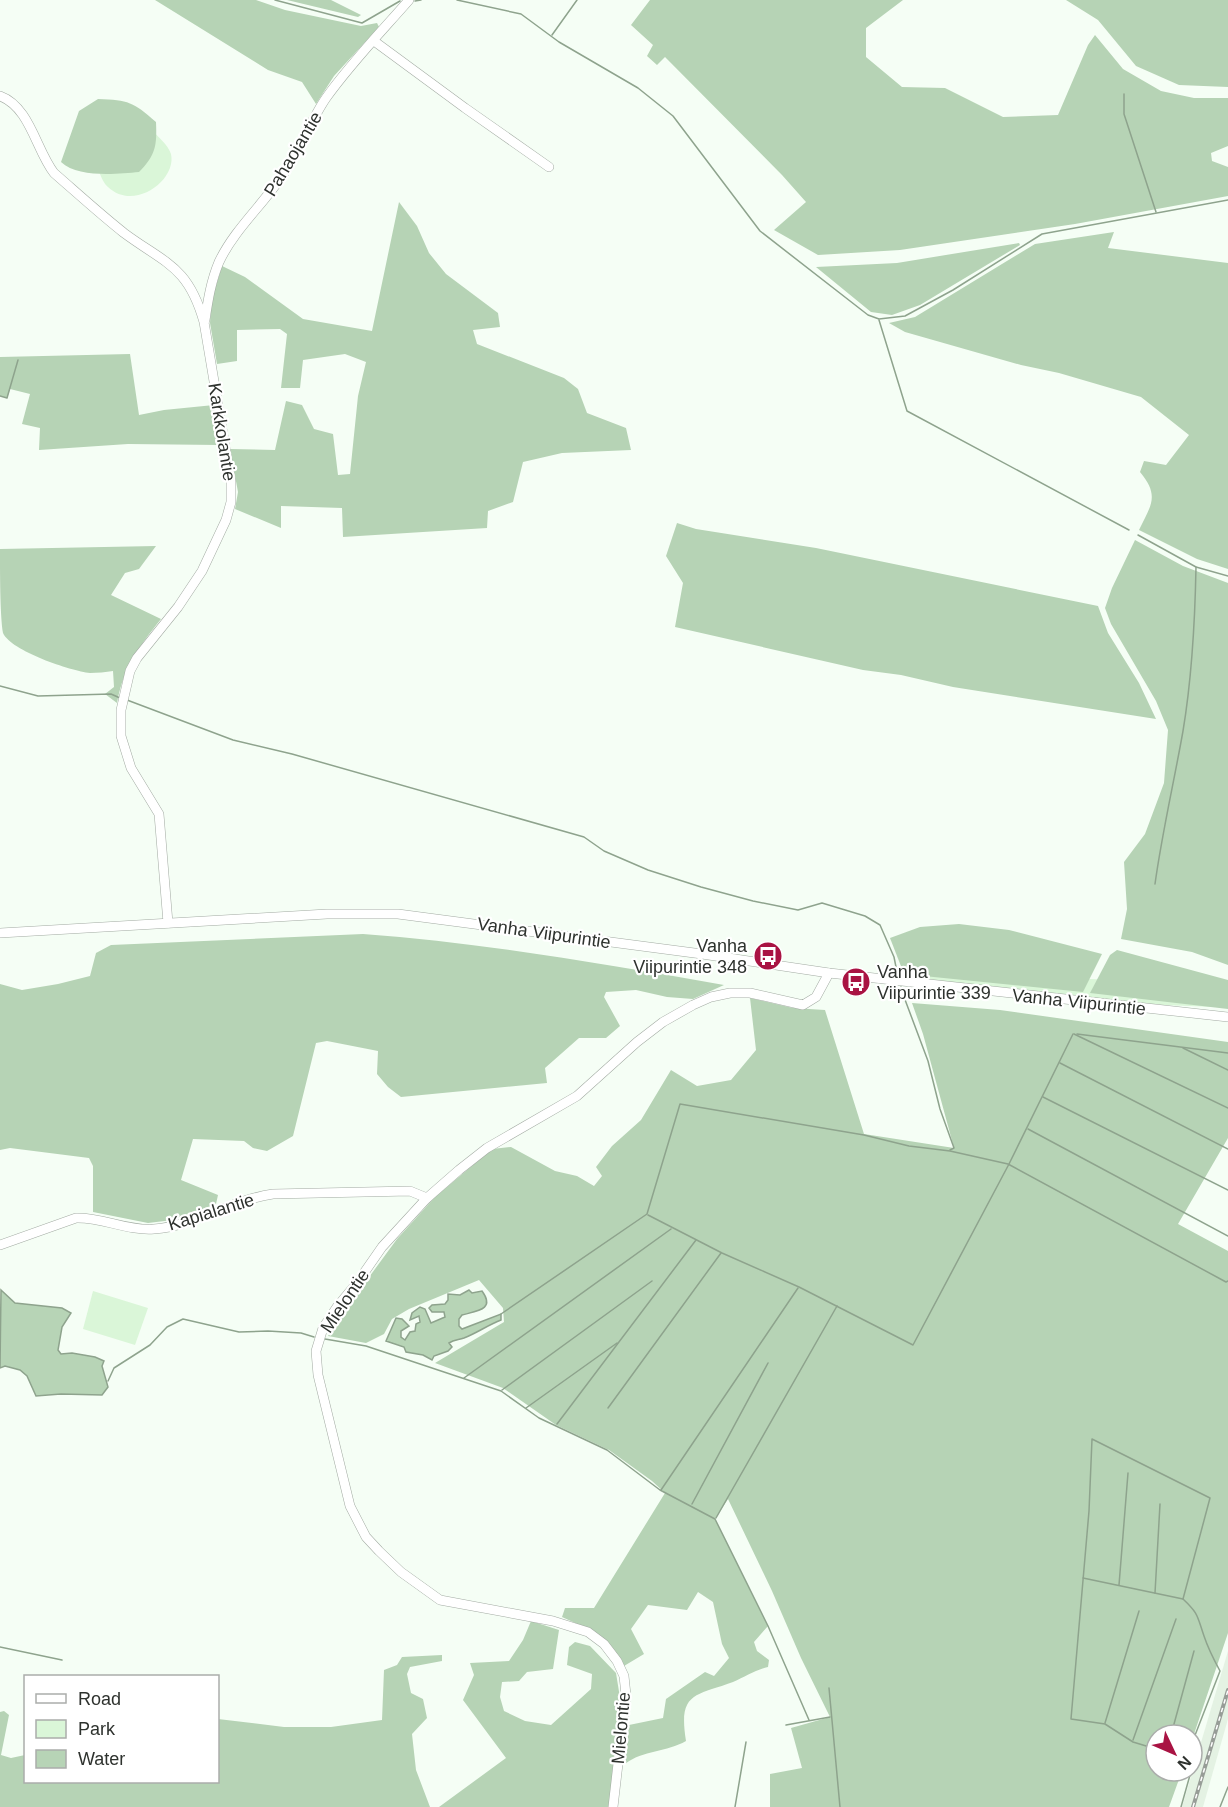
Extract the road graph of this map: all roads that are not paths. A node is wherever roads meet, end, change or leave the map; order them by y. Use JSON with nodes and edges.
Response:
{"nodes":[{"id":1,"x":409,"y":0,"type":"edge"},
{"id":2,"x":374,"y":40,"type":"junction"},
{"id":3,"x":0,"y":96,"type":"edge"},
{"id":4,"x":549,"y":167,"type":"dead end"},
{"id":5,"x":204,"y":322,"type":"junction"},
{"id":6,"x":168,"y":923,"type":"junction"},
{"id":7,"x":0,"y":933,"type":"edge"},
{"id":8,"x":829,"y":973,"type":"junction"},
{"id":9,"x":1228,"y":1017,"type":"edge"},
{"id":10,"x":427,"y":1198,"type":"junction"},
{"id":11,"x":0,"y":1245,"type":"edge"},
{"id":12,"x":613,"y":1807,"type":"edge"}],
"edges":[{"from":1,"to":2,"type":"street","name":"Pahaojantie"},
{"from":2,"to":4,"type":"street"},
{"from":2,"to":5,"type":"street","name":"Pahaojantie"},
{"from":3,"to":5,"type":"street","name":"Karkkolantie"},
{"from":5,"to":6,"type":"street","name":"Karkkolantie"},
{"from":6,"to":7,"type":"street","name":"Vanha Viipurintie"},
{"from":6,"to":8,"type":"street","name":"Vanha Viipurintie"},
{"from":8,"to":9,"type":"street","name":"Vanha Viipurintie"},
{"from":8,"to":10,"type":"street","name":"Mielontie"},
{"from":10,"to":11,"type":"street","name":"Kapialantie"},
{"from":10,"to":12,"type":"street","name":"Mielontie"}]}
